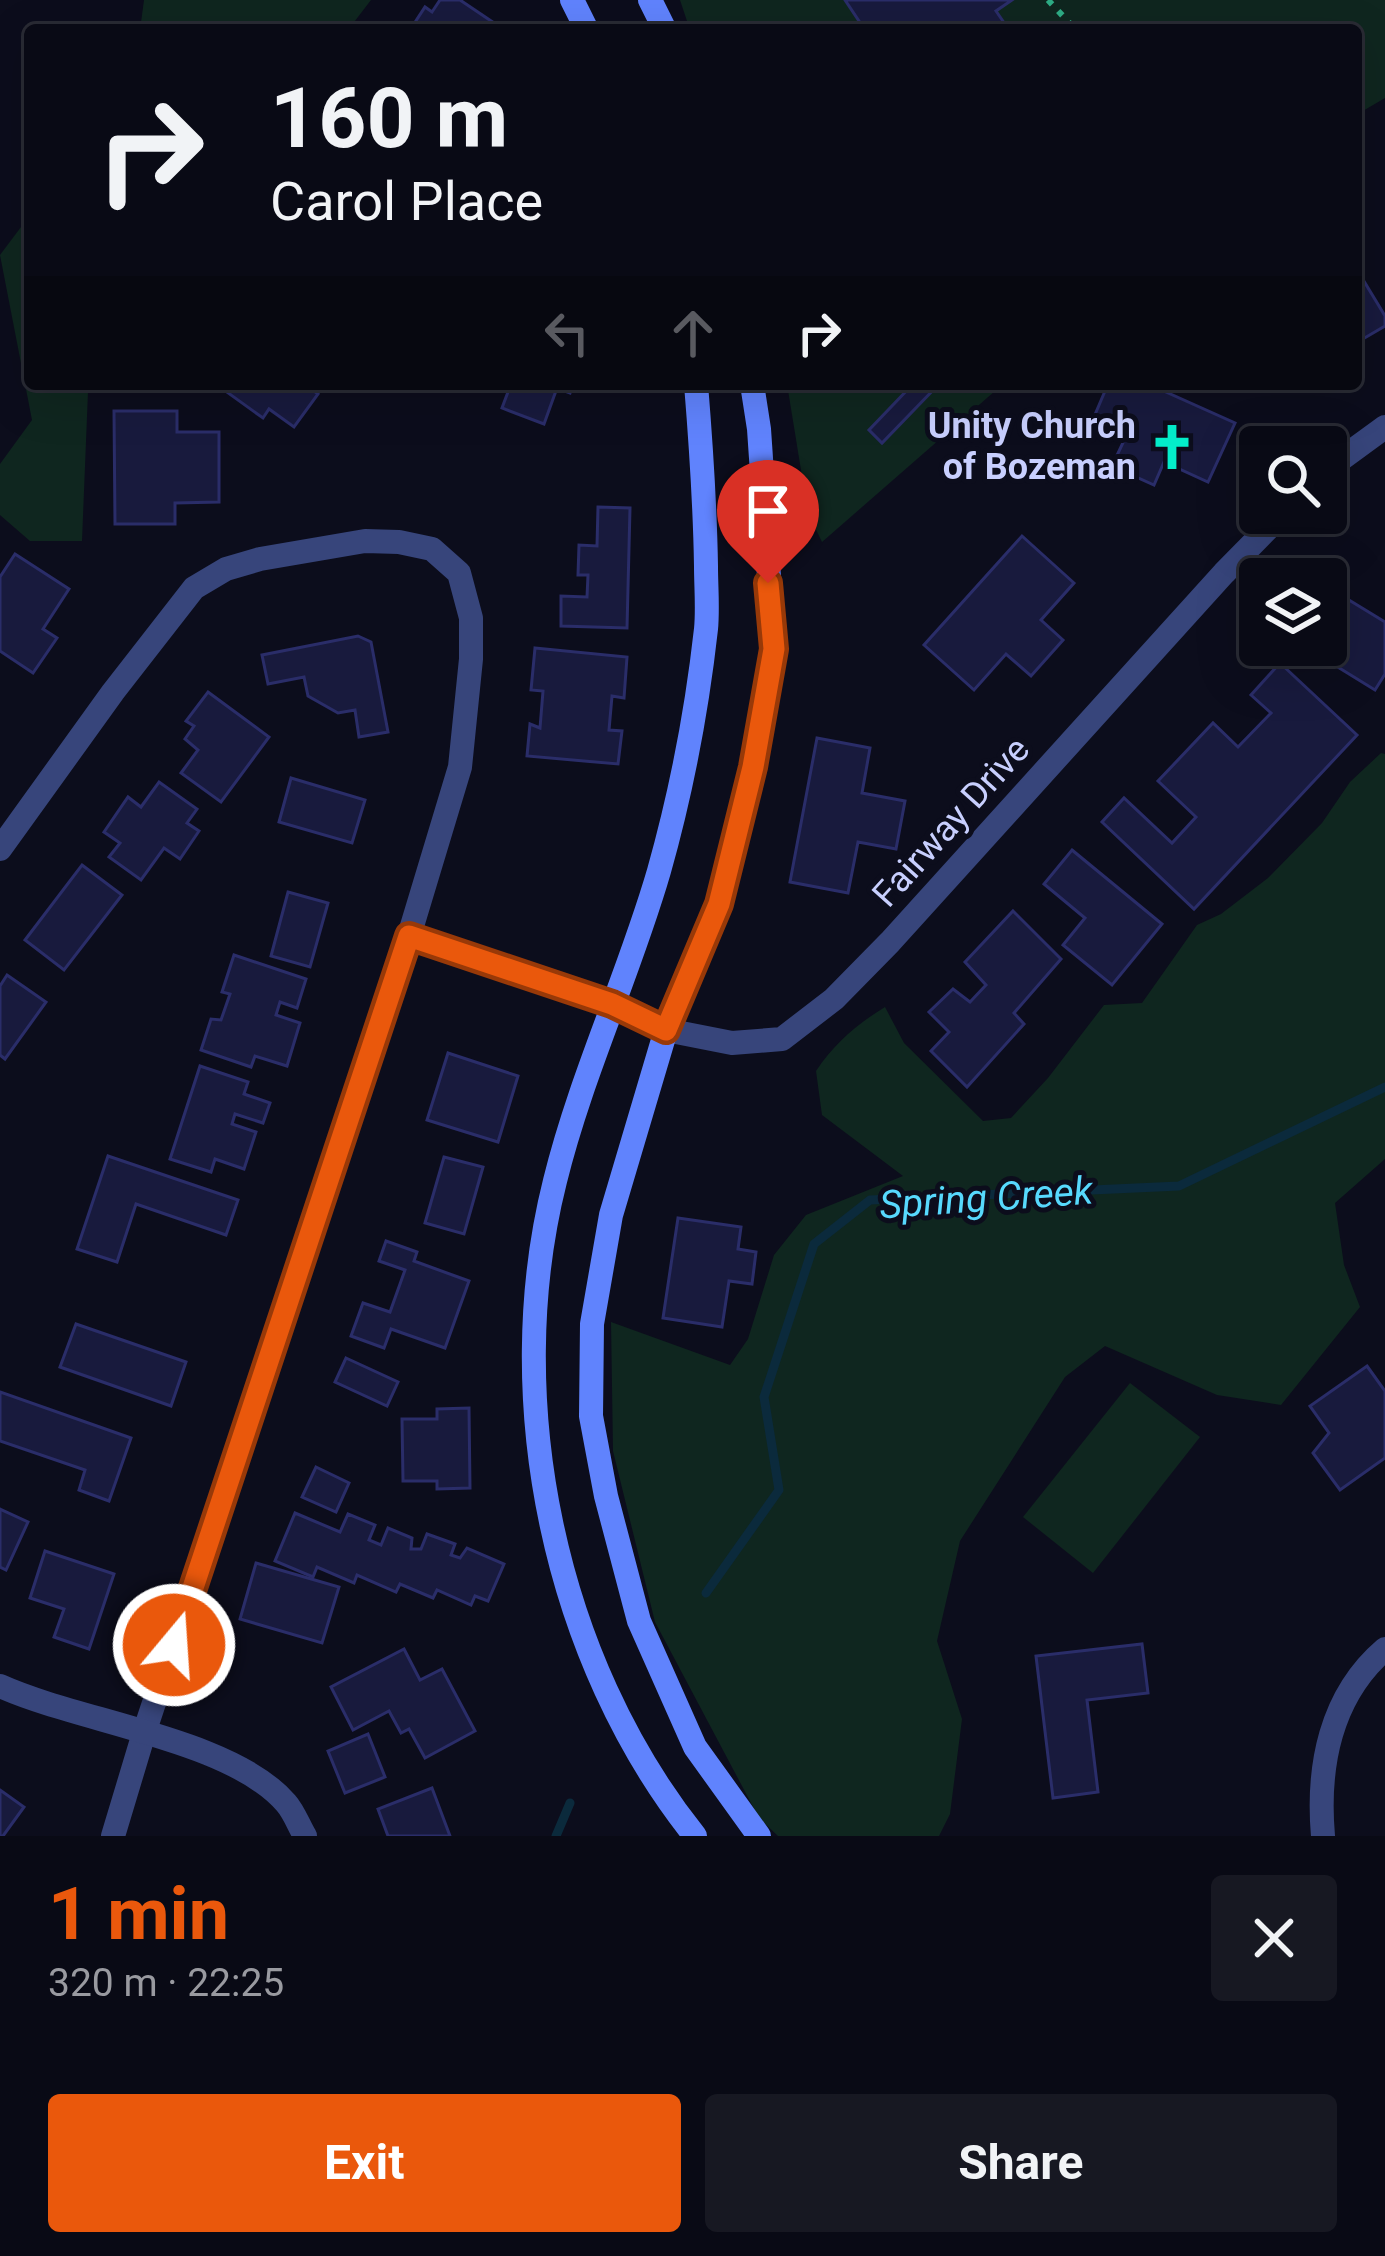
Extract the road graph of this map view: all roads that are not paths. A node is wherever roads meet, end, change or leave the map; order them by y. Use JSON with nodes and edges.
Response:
{"nodes":[{"id":1,"x":697,"y":390,"type":"edge"},
{"id":2,"x":753,"y":390,"type":"edge"},
{"id":3,"x":1385,"y":427,"type":"edge"},
{"id":4,"x":1347,"y":455,"type":"edge"},
{"id":5,"x":1263,"y":534,"type":"edge"},
{"id":6,"x":0,"y":849,"type":"edge"},
{"id":7,"x":409,"y":936,"type":"junction"},
{"id":8,"x":612,"y":1004,"type":"junction"},
{"id":9,"x":666,"y":1030,"type":"junction"},
{"id":10,"x":1385,"y":1648,"type":"edge"},
{"id":11,"x":0,"y":1686,"type":"edge"},
{"id":12,"x":144,"y":1733,"type":"junction"},
{"id":13,"x":112,"y":1836,"type":"edge"},
{"id":14,"x":305,"y":1836,"type":"edge"},
{"id":15,"x":695,"y":1836,"type":"edge"},
{"id":16,"x":759,"y":1836,"type":"edge"},
{"id":17,"x":1323,"y":1836,"type":"edge"}],
"edges":[{"from":1,"to":8,"type":"main road"},
{"from":2,"to":9,"type":"main road"},
{"from":3,"to":4,"type":"street"},
{"from":5,"to":9,"type":"street","name":"Fairway Drive"},
{"from":6,"to":7,"type":"street"},
{"from":7,"to":8,"type":"street","name":"Fairway Drive"},
{"from":7,"to":12,"type":"street"},
{"from":8,"to":9,"type":"street","name":"Fairway Drive"},
{"from":8,"to":15,"type":"main road"},
{"from":9,"to":16,"type":"main road"},
{"from":10,"to":17,"type":"street"},
{"from":11,"to":12,"type":"street"},
{"from":12,"to":13,"type":"street"},
{"from":12,"to":14,"type":"street"}]}
